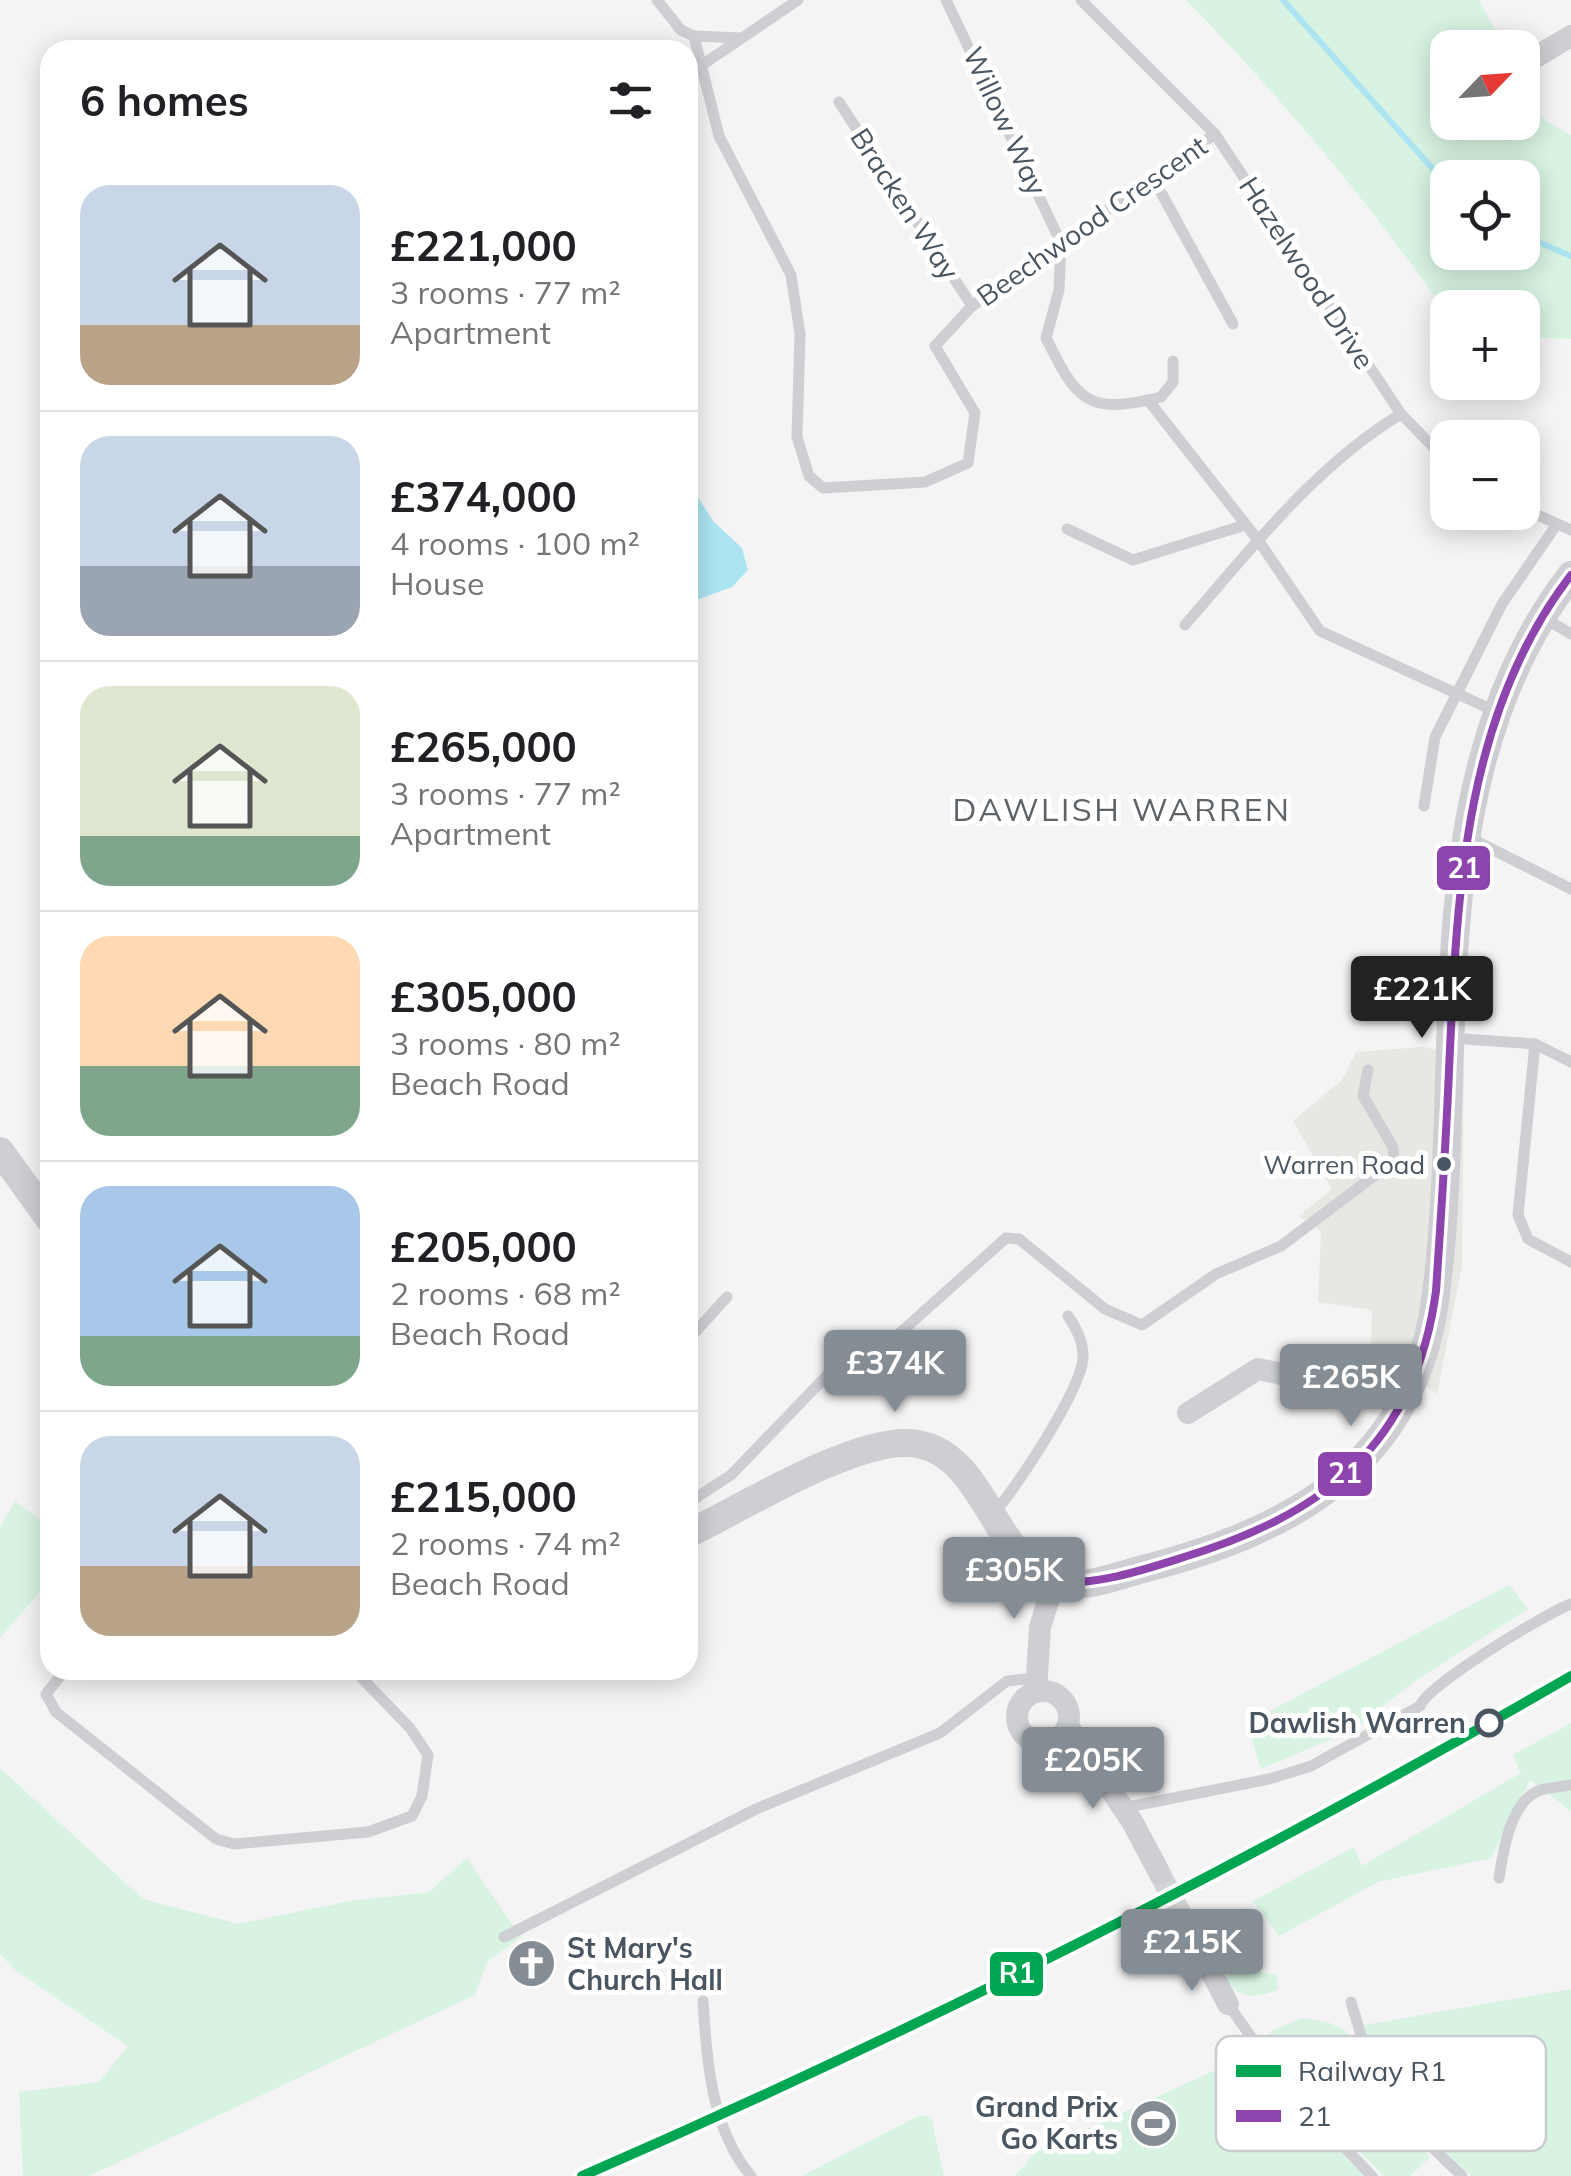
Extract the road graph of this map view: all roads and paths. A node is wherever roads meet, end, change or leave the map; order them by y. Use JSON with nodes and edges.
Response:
{"nodes":[{"id":1,"x":657,"y":0,"type":"edge"},
{"id":2,"x":798,"y":0,"type":"edge"},
{"id":3,"x":946,"y":0,"type":"edge"},
{"id":4,"x":1081,"y":0,"type":"edge"},
{"id":5,"x":694,"y":36,"type":"junction"},
{"id":6,"x":1571,"y":36,"type":"edge"},
{"id":7,"x":740,"y":38,"type":"junction"},
{"id":8,"x":695,"y":40,"type":"edge"},
{"id":9,"x":698,"y":51,"type":"edge"},
{"id":10,"x":1540,"y":54,"type":"edge"},
{"id":11,"x":702,"y":66,"type":"junction"},
{"id":12,"x":839,"y":102,"type":"dead end"},
{"id":13,"x":1216,"y":134,"type":"junction"},
{"id":14,"x":1153,"y":178,"type":"junction"},
{"id":15,"x":1061,"y":243,"type":"junction"},
{"id":16,"x":972,"y":306,"type":"junction"},
{"id":17,"x":1233,"y":324,"type":"dead end"},
{"id":18,"x":1173,"y":361,"type":"dead end"},
{"id":19,"x":1148,"y":400,"type":"junction"},
{"id":20,"x":1402,"y":414,"type":"junction"},
{"id":21,"x":1430,"y":443,"type":"edge"},
{"id":22,"x":1540,"y":516,"type":"edge"},
{"id":23,"x":1557,"y":524,"type":"junction"},
{"id":24,"x":1245,"y":525,"type":"junction"},
{"id":25,"x":1067,"y":529,"type":"dead end"},
{"id":26,"x":1571,"y":530,"type":"edge"},
{"id":27,"x":1258,"y":540,"type":"junction"},
{"id":28,"x":1571,"y":575,"type":"edge"},
{"id":29,"x":1543,"y":617,"type":"junction"},
{"id":30,"x":1185,"y":625,"type":"dead end"},
{"id":31,"x":1571,"y":634,"type":"edge"},
{"id":32,"x":1456,"y":694,"type":"junction"},
{"id":33,"x":1497,"y":712,"type":"junction"},
{"id":34,"x":1424,"y":806,"type":"dead end"},
{"id":35,"x":1466,"y":836,"type":"junction"},
{"id":36,"x":1571,"y":889,"type":"edge"},
{"id":37,"x":1450,"y":1038,"type":"junction"},
{"id":38,"x":1535,"y":1044,"type":"junction"},
{"id":39,"x":1571,"y":1062,"type":"edge"},
{"id":40,"x":1368,"y":1070,"type":"dead end"},
{"id":41,"x":0,"y":1151,"type":"edge"},
{"id":42,"x":40,"y":1206,"type":"edge"},
{"id":43,"x":1571,"y":1262,"type":"edge"},
{"id":44,"x":727,"y":1297,"type":"dead end"},
{"id":45,"x":1068,"y":1316,"type":"dead end"},
{"id":46,"x":698,"y":1329,"type":"edge"},
{"id":47,"x":836,"y":1366,"type":"dead end"},
{"id":48,"x":862,"y":1366,"type":"dead end"},
{"id":49,"x":1415,"y":1379,"type":"junction"},
{"id":50,"x":1188,"y":1413,"type":"dead end"},
{"id":51,"x":698,"y":1497,"type":"edge"},
{"id":52,"x":992,"y":1515,"type":"junction"},
{"id":53,"x":698,"y":1529,"type":"edge"},
{"id":54,"x":1054,"y":1582,"type":"junction"},
{"id":55,"x":1571,"y":1604,"type":"edge"},
{"id":56,"x":58,"y":1680,"type":"edge"},
{"id":57,"x":364,"y":1680,"type":"edge"},
{"id":58,"x":1036,"y":1685,"type":"junction"},
{"id":59,"x":1068,"y":1726,"type":"junction"},
{"id":60,"x":1571,"y":1785,"type":"edge"},
{"id":61,"x":1124,"y":1808,"type":"junction"},
{"id":62,"x":1160,"y":1874,"type":"tunnel mouth"},
{"id":63,"x":1499,"y":1878,"type":"dead end"},
{"id":64,"x":1187,"y":1926,"type":"tunnel mouth"},
{"id":65,"x":504,"y":1937,"type":"dead end"},
{"id":66,"x":703,"y":2002,"type":"dead end"},
{"id":67,"x":1351,"y":2002,"type":"dead end"},
{"id":68,"x":1228,"y":2004,"type":"joint"},
{"id":69,"x":1250,"y":2036,"type":"edge"},
{"id":70,"x":1361,"y":2036,"type":"edge"},
{"id":71,"x":1348,"y":2151,"type":"edge"},
{"id":72,"x":1436,"y":2151,"type":"edge"},
{"id":73,"x":751,"y":2176,"type":"edge"},
{"id":74,"x":1372,"y":2176,"type":"edge"},
{"id":75,"x":1462,"y":2176,"type":"edge"}],
"edges":[{"from":1,"to":5,"type":"lane"},
{"from":2,"to":7,"type":"lane"},
{"from":3,"to":15,"type":"lane","name":"Willow Way"},
{"from":4,"to":13,"type":"lane","name":"Hazelwood Drive"},
{"from":5,"to":7,"type":"lane"},
{"from":5,"to":8,"type":"lane"},
{"from":6,"to":10,"type":"street"},
{"from":7,"to":11,"type":"lane"},
{"from":9,"to":11,"type":"lane"},
{"from":11,"to":16,"type":"lane","name":"Beechwood Crescent"},
{"from":12,"to":16,"type":"lane","name":"Bracken Way"},
{"from":13,"to":14,"type":"lane","name":"Beechwood Crescent"},
{"from":13,"to":20,"type":"lane","name":"Hazelwood Drive"},
{"from":14,"to":15,"type":"lane","name":"Beechwood Crescent"},
{"from":14,"to":17,"type":"lane"},
{"from":15,"to":16,"type":"lane","name":"Beechwood Crescent"},
{"from":15,"to":19,"type":"lane"},
{"from":18,"to":19,"type":"lane"},
{"from":19,"to":24,"type":"lane"},
{"from":20,"to":21,"type":"lane","name":"Hazelwood Drive"},
{"from":20,"to":27,"type":"lane"},
{"from":22,"to":23,"type":"lane"},
{"from":23,"to":26,"type":"lane"},
{"from":23,"to":32,"type":"lane"},
{"from":24,"to":25,"type":"lane"},
{"from":24,"to":27,"type":"lane"},
{"from":27,"to":30,"type":"lane"},
{"from":27,"to":32,"type":"lane"},
{"from":28,"to":29,"type":"street"},
{"from":29,"to":31,"type":"lane"},
{"from":29,"to":33,"type":"street"},
{"from":32,"to":33,"type":"lane"},
{"from":32,"to":34,"type":"lane"},
{"from":33,"to":35,"type":"street"},
{"from":35,"to":36,"type":"lane"},
{"from":35,"to":37,"type":"street"},
{"from":37,"to":38,"type":"lane"},
{"from":37,"to":49,"type":"street"},
{"from":38,"to":39,"type":"lane"},
{"from":38,"to":43,"type":"lane"},
{"from":40,"to":48,"type":"lane"},
{"from":41,"to":42,"type":"street"},
{"from":44,"to":46,"type":"lane"},
{"from":45,"to":52,"type":"lane"},
{"from":47,"to":51,"type":"lane"},
{"from":49,"to":50,"type":"street"},
{"from":49,"to":54,"type":"street"},
{"from":52,"to":53,"type":"street"},
{"from":52,"to":54,"type":"street"},
{"from":54,"to":58,"type":"street"},
{"from":55,"to":61,"type":"lane"},
{"from":56,"to":57,"type":"lane"},
{"from":58,"to":59,"type":"street"},
{"from":58,"to":59,"type":"street"},
{"from":58,"to":65,"type":"lane"},
{"from":59,"to":61,"type":"street"},
{"from":60,"to":63,"type":"lane"},
{"from":61,"to":62,"type":"street"},
{"from":64,"to":68,"type":"street"},
{"from":66,"to":73,"type":"lane"},
{"from":67,"to":70,"type":"lane"},
{"from":68,"to":69,"type":"lane"},
{"from":71,"to":74,"type":"lane"},
{"from":72,"to":75,"type":"lane"}]}
